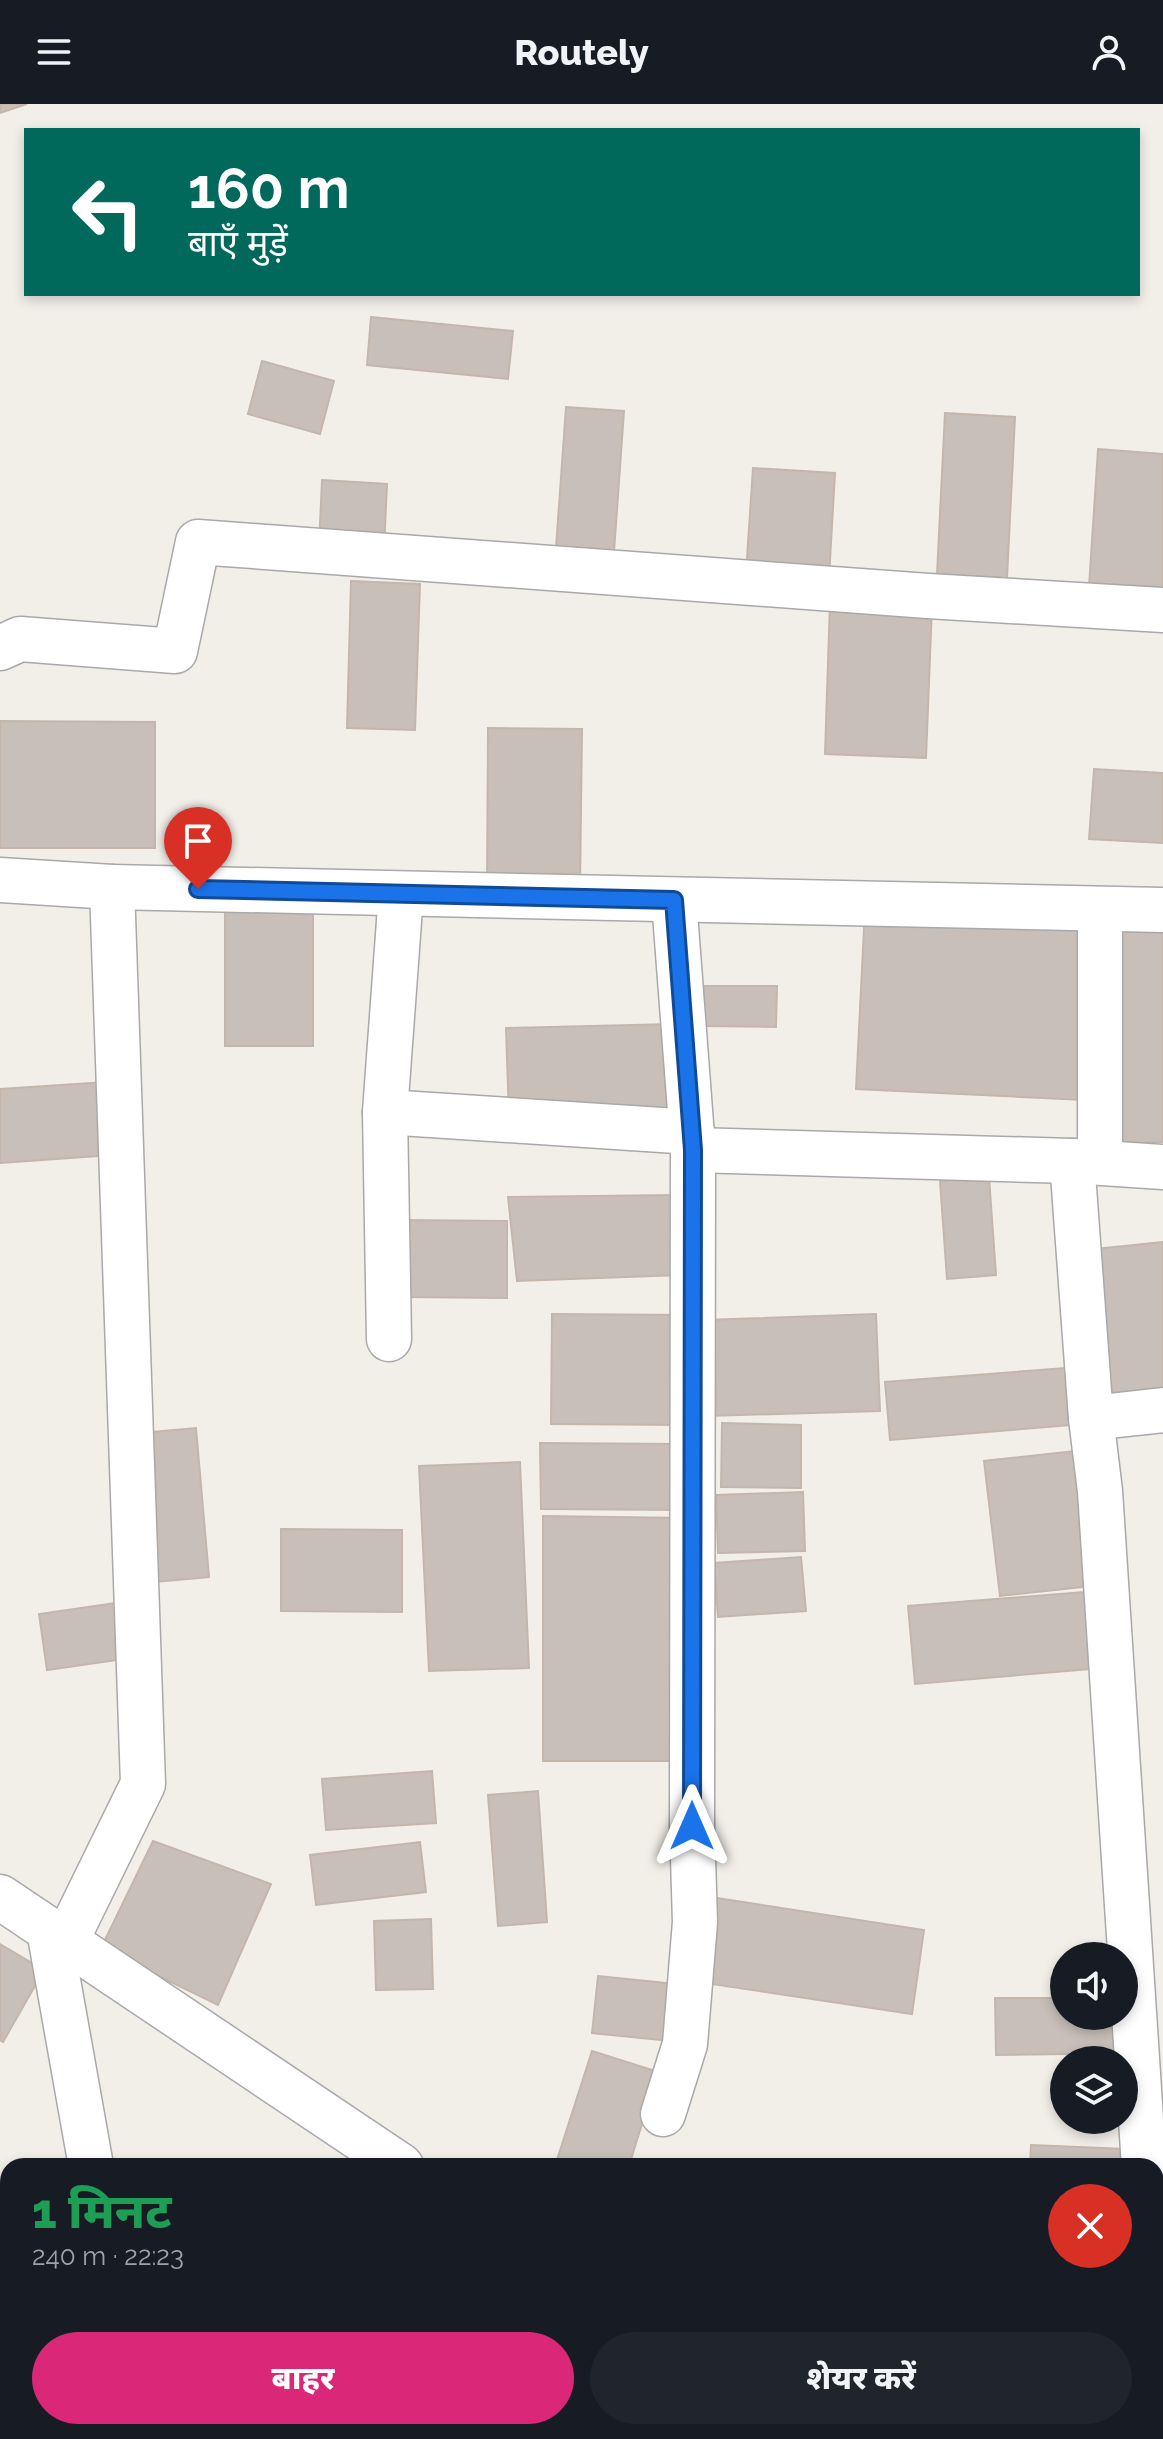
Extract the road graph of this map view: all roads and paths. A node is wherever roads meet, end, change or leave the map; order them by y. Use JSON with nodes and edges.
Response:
{"nodes":[{"id":1,"x":1163,"y":610,"type":"edge"},
{"id":2,"x":0,"y":648,"type":"edge"},
{"id":3,"x":0,"y":880,"type":"edge"},
{"id":4,"x":112,"y":887,"type":"junction"},
{"id":5,"x":401,"y":894,"type":"junction"},
{"id":6,"x":674,"y":900,"type":"junction"},
{"id":7,"x":1098,"y":909,"type":"junction"},
{"id":8,"x":1163,"y":910,"type":"edge"},
{"id":9,"x":385,"y":1112,"type":"junction"},
{"id":10,"x":693,"y":1141,"type":"junction"},
{"id":11,"x":1086,"y":1162,"type":"junction"},
{"id":12,"x":1163,"y":1167,"type":"edge"},
{"id":13,"x":389,"y":1339,"type":"dead end"},
{"id":14,"x":1163,"y":1410,"type":"edge"},
{"id":15,"x":1091,"y":1418,"type":"junction"},
{"id":16,"x":0,"y":1897,"type":"edge"},
{"id":17,"x":58,"y":1936,"type":"junction"},
{"id":18,"x":663,"y":2114,"type":"dead end"},
{"id":19,"x":90,"y":2158,"type":"edge"},
{"id":20,"x":389,"y":2158,"type":"edge"},
{"id":21,"x":1143,"y":2158,"type":"edge"}],
"edges":[{"from":1,"to":2,"type":"street"},
{"from":3,"to":4,"type":"street"},
{"from":4,"to":5,"type":"street"},
{"from":4,"to":17,"type":"street"},
{"from":5,"to":6,"type":"street"},
{"from":5,"to":9,"type":"street"},
{"from":6,"to":7,"type":"street"},
{"from":6,"to":10,"type":"street"},
{"from":7,"to":8,"type":"street"},
{"from":7,"to":11,"type":"street"},
{"from":9,"to":10,"type":"street"},
{"from":9,"to":13,"type":"street"},
{"from":10,"to":11,"type":"street"},
{"from":10,"to":18,"type":"street"},
{"from":11,"to":12,"type":"street"},
{"from":11,"to":15,"type":"street"},
{"from":14,"to":15,"type":"street"},
{"from":15,"to":21,"type":"street"},
{"from":16,"to":17,"type":"street"},
{"from":17,"to":19,"type":"street"},
{"from":17,"to":20,"type":"street"}]}
